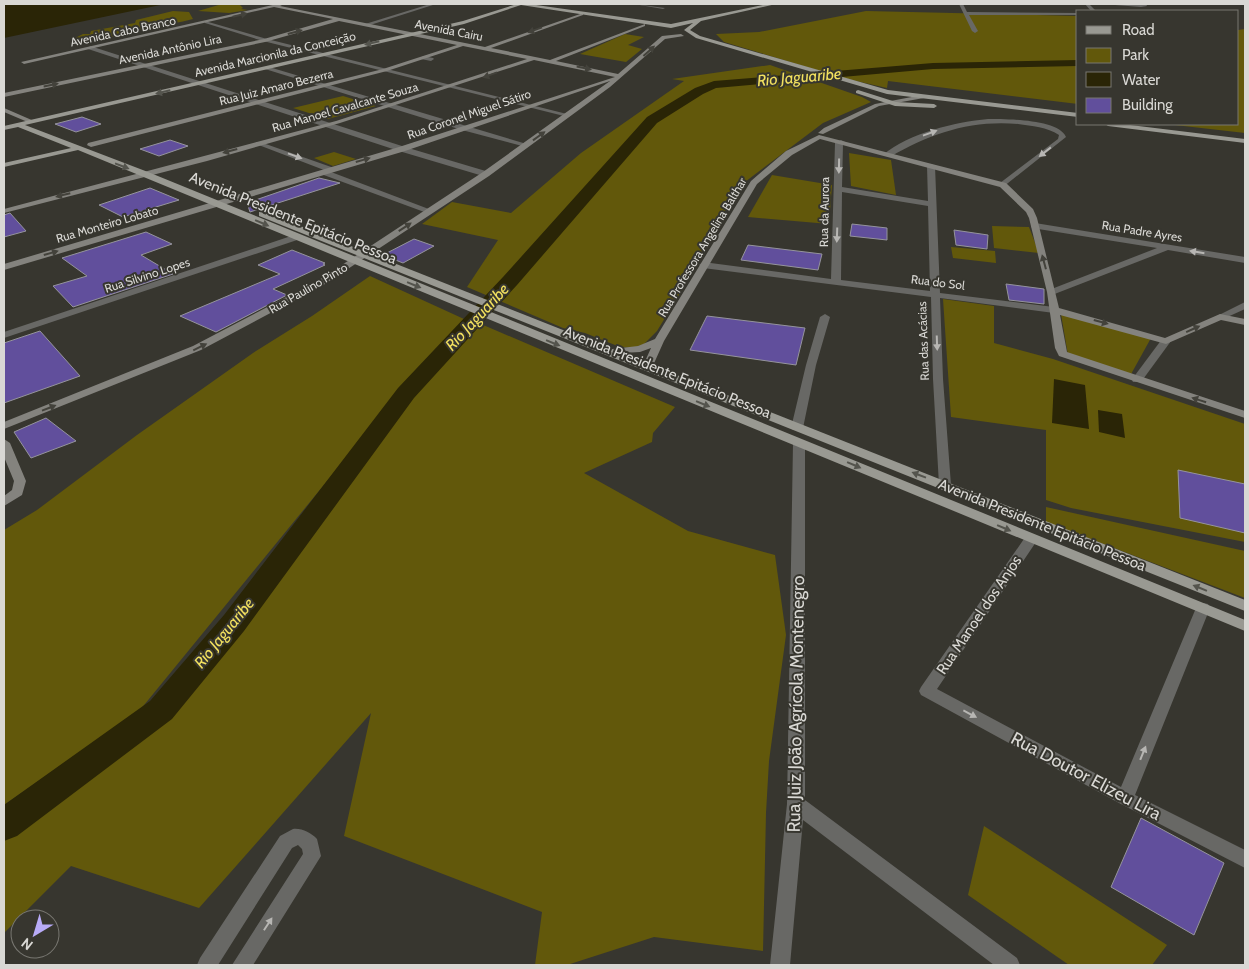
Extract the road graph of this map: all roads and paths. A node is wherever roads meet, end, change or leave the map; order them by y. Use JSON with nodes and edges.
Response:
{"nodes":[{"id":1,"x":285,"y":4,"type":"edge"},
{"id":2,"x":434,"y":4,"type":"edge"},
{"id":3,"x":520,"y":4,"type":"edge"},
{"id":4,"x":636,"y":4,"type":"edge"},
{"id":5,"x":774,"y":4,"type":"edge"},
{"id":6,"x":780,"y":4,"type":"edge"},
{"id":7,"x":961,"y":4,"type":"edge"},
{"id":8,"x":1104,"y":4,"type":"edge"},
{"id":9,"x":1144,"y":4,"type":"edge"},
{"id":10,"x":274,"y":6,"type":"junction"},
{"id":11,"x":664,"y":6,"type":"edge"},
{"id":12,"x":966,"y":13,"type":"junction"},
{"id":13,"x":581,"y":14,"type":"junction"},
{"id":14,"x":1076,"y":14,"type":"edge"},
{"id":15,"x":612,"y":18,"type":"junction"},
{"id":16,"x":340,"y":20,"type":"junction"},
{"id":17,"x":206,"y":22,"type":"junction"},
{"id":18,"x":365,"y":24,"type":"junction"},
{"id":19,"x":643,"y":25,"type":"junction"},
{"id":20,"x":658,"y":25,"type":"junction"},
{"id":21,"x":975,"y":30,"type":"dead end"},
{"id":22,"x":412,"y":34,"type":"junction"},
{"id":23,"x":681,"y":36,"type":"joint"},
{"id":24,"x":698,"y":37,"type":"junction"},
{"id":25,"x":265,"y":40,"type":"junction"},
{"id":26,"x":464,"y":44,"type":"junction"},
{"id":27,"x":90,"y":48,"type":"junction"},
{"id":28,"x":485,"y":48,"type":"junction"},
{"id":29,"x":323,"y":55,"type":"junction"},
{"id":30,"x":536,"y":58,"type":"junction"},
{"id":31,"x":552,"y":61,"type":"junction"},
{"id":32,"x":24,"y":62,"type":"dead end"},
{"id":33,"x":145,"y":66,"type":"junction"},
{"id":34,"x":267,"y":68,"type":"junction"},
{"id":35,"x":385,"y":70,"type":"junction"},
{"id":36,"x":620,"y":76,"type":"junction"},
{"id":37,"x":601,"y":82,"type":"junction"},
{"id":38,"x":199,"y":83,"type":"junction"},
{"id":39,"x":325,"y":86,"type":"junction"},
{"id":40,"x":608,"y":86,"type":"junction"},
{"id":41,"x":456,"y":87,"type":"junction"},
{"id":42,"x":887,"y":92,"type":"junction"},
{"id":43,"x":4,"y":95,"type":"edge"},
{"id":44,"x":922,"y":97,"type":"junction"},
{"id":45,"x":932,"y":99,"type":"junction"},
{"id":46,"x":875,"y":100,"type":"junction"},
{"id":47,"x":887,"y":102,"type":"junction"},
{"id":48,"x":259,"y":103,"type":"junction"},
{"id":49,"x":530,"y":105,"type":"junction"},
{"id":50,"x":906,"y":105,"type":"junction"},
{"id":51,"x":390,"y":106,"type":"junction"},
{"id":52,"x":956,"y":107,"type":"junction"},
{"id":53,"x":4,"y":110,"type":"edge"},
{"id":54,"x":568,"y":115,"type":"junction"},
{"id":55,"x":1076,"y":115,"type":"edge"},
{"id":56,"x":4,"y":119,"type":"edge"},
{"id":57,"x":1076,"y":120,"type":"edge"},
{"id":58,"x":32,"y":122,"type":"junction"},
{"id":59,"x":327,"y":124,"type":"junction"},
{"id":60,"x":18,"y":125,"type":"junction"},
{"id":61,"x":835,"y":125,"type":"junction"},
{"id":62,"x":1116,"y":125,"type":"edge"},
{"id":63,"x":1163,"y":125,"type":"edge"},
{"id":64,"x":4,"y":128,"type":"edge"},
{"id":65,"x":464,"y":129,"type":"junction"},
{"id":66,"x":1245,"y":135,"type":"edge"},
{"id":67,"x":821,"y":136,"type":"junction"},
{"id":68,"x":839,"y":140,"type":"junction"},
{"id":69,"x":1245,"y":141,"type":"edge"},
{"id":70,"x":258,"y":143,"type":"junction"},
{"id":71,"x":91,"y":145,"type":"junction"},
{"id":72,"x":526,"y":145,"type":"junction"},
{"id":73,"x":77,"y":148,"type":"junction"},
{"id":74,"x":402,"y":149,"type":"junction"},
{"id":75,"x":887,"y":155,"type":"junction"},
{"id":76,"x":4,"y":165,"type":"edge"},
{"id":77,"x":932,"y":166,"type":"junction"},
{"id":78,"x":158,"y":171,"type":"junction"},
{"id":79,"x":327,"y":171,"type":"junction"},
{"id":80,"x":144,"y":174,"type":"junction"},
{"id":81,"x":486,"y":174,"type":"junction"},
{"id":82,"x":1003,"y":185,"type":"junction"},
{"id":83,"x":838,"y":189,"type":"junction"},
{"id":84,"x":229,"y":200,"type":"junction"},
{"id":85,"x":217,"y":204,"type":"junction"},
{"id":86,"x":933,"y":204,"type":"junction"},
{"id":87,"x":4,"y":211,"type":"edge"},
{"id":88,"x":430,"y":211,"type":"junction"},
{"id":89,"x":1035,"y":226,"type":"junction"},
{"id":90,"x":297,"y":237,"type":"junction"},
{"id":91,"x":1167,"y":247,"type":"junction"},
{"id":92,"x":365,"y":254,"type":"junction"},
{"id":93,"x":1245,"y":260,"type":"edge"},
{"id":94,"x":355,"y":261,"type":"junction"},
{"id":95,"x":703,"y":265,"type":"junction"},
{"id":96,"x":4,"y":267,"type":"edge"},
{"id":97,"x":836,"y":282,"type":"junction"},
{"id":98,"x":1052,"y":292,"type":"junction"},
{"id":99,"x":936,"y":294,"type":"junction"},
{"id":100,"x":1245,"y":305,"type":"edge"},
{"id":101,"x":1054,"y":310,"type":"junction"},
{"id":102,"x":825,"y":317,"type":"dead end"},
{"id":103,"x":1220,"y":317,"type":"junction"},
{"id":104,"x":1245,"y":322,"type":"edge"},
{"id":105,"x":4,"y":335,"type":"edge"},
{"id":106,"x":659,"y":341,"type":"junction"},
{"id":107,"x":1166,"y":341,"type":"junction"},
{"id":108,"x":608,"y":352,"type":"junction"},
{"id":109,"x":647,"y":368,"type":"junction"},
{"id":110,"x":1137,"y":380,"type":"junction"},
{"id":111,"x":1245,"y":414,"type":"edge"},
{"id":112,"x":4,"y":426,"type":"edge"},
{"id":113,"x":798,"y":435,"type":"junction"},
{"id":114,"x":4,"y":443,"type":"edge"},
{"id":115,"x":945,"y":485,"type":"junction"},
{"id":116,"x":4,"y":502,"type":"edge"},
{"id":117,"x":1031,"y":539,"type":"junction"},
{"id":118,"x":1245,"y":606,"type":"edge"},
{"id":119,"x":1203,"y":608,"type":"junction"},
{"id":120,"x":1245,"y":626,"type":"edge"},
{"id":121,"x":927,"y":691,"type":"joint"},
{"id":122,"x":1124,"y":798,"type":"junction"},
{"id":123,"x":796,"y":804,"type":"junction"},
{"id":124,"x":1245,"y":859,"type":"edge"},
{"id":125,"x":208,"y":965,"type":"edge"},
{"id":126,"x":242,"y":965,"type":"edge"},
{"id":127,"x":780,"y":965,"type":"edge"},
{"id":128,"x":1010,"y":965,"type":"edge"}],
"edges":[{"from":1,"to":10,"type":"street","name":"Avenida Cabo Branco"},
{"from":2,"to":18,"type":"street"},
{"from":3,"to":13,"type":"main road"},
{"from":3,"to":22,"type":"main road","name":"Avenida Marcionila da Conceição"},
{"from":4,"to":11,"type":"street"},
{"from":5,"to":20,"type":"main road"},
{"from":6,"to":24,"type":"main road"},
{"from":7,"to":12,"type":"street"},
{"from":8,"to":9,"type":"street"},
{"from":10,"to":16,"type":"street","name":"Avenida Cairu"},
{"from":17,"to":10,"type":"street","name":"Avenida Cabo Branco","one_way":true},
{"from":11,"to":20,"type":"street"},
{"from":12,"to":14,"type":"street"},
{"from":12,"to":21,"type":"street"},
{"from":13,"to":15,"type":"main road"},
{"from":13,"to":28,"type":"street","one_way":true},
{"from":15,"to":19,"type":"main road"},
{"from":15,"to":20,"type":"main road"},
{"from":16,"to":18,"type":"street","name":"Avenida Cairu"},
{"from":25,"to":16,"type":"street","name":"Avenida Antônio Lira","one_way":true},
{"from":17,"to":25,"type":"street"},
{"from":17,"to":27,"type":"street","name":"Avenida Cabo Branco"},
{"from":18,"to":22,"type":"street","name":"Avenida Cairu"},
{"from":19,"to":24,"type":"main road"},
{"from":19,"to":31,"type":"street"},
{"from":22,"to":26,"type":"street","name":"Avenida Cairu"},
{"from":22,"to":29,"type":"main road","name":"Avenida Marcionila da Conceição","one_way":true},
{"from":36,"to":23,"type":"street","name":"Rua Paulino Pinto","one_way":true},
{"from":23,"to":46,"type":"main road"},
{"from":24,"to":42,"type":"main road"},
{"from":25,"to":29,"type":"street"},
{"from":25,"to":33,"type":"street","name":"Avenida Antônio Lira"},
{"from":26,"to":28,"type":"street","name":"Avenida Cairu"},
{"from":26,"to":35,"type":"street","name":"Rua Juiz Amaro Bezerra"},
{"from":27,"to":32,"type":"street","name":"Avenida Cabo Branco"},
{"from":27,"to":33,"type":"street"},
{"from":28,"to":30,"type":"street","name":"Avenida Cairu"},
{"from":29,"to":34,"type":"main road","name":"Avenida Marcionila da Conceição"},
{"from":29,"to":35,"type":"street"},
{"from":30,"to":31,"type":"street","name":"Avenida Cairu"},
{"from":30,"to":41,"type":"street","name":"Rua Manoel Cavalcante Souza","one_way":true},
{"from":31,"to":36,"type":"street","name":"Avenida Cairu","one_way":true},
{"from":33,"to":38,"type":"street"},
{"from":43,"to":33,"type":"street","name":"Avenida Antônio Lira","one_way":true},
{"from":34,"to":38,"type":"main road","name":"Avenida Marcionila da Conceição"},
{"from":34,"to":39,"type":"street"},
{"from":35,"to":39,"type":"street","name":"Rua Juiz Amaro Bezerra"},
{"from":35,"to":41,"type":"street"},
{"from":36,"to":37,"type":"street","name":"Rua Coronel Miguel Sátiro"},
{"from":36,"to":40,"type":"street","name":"Rua Paulino Pinto"},
{"from":37,"to":40,"type":"street"},
{"from":37,"to":49,"type":"street","name":"Rua Coronel Miguel Sátiro"},
{"from":38,"to":48,"type":"street"},
{"from":38,"to":58,"type":"main road","name":"Avenida Marcionila da Conceição","one_way":true},
{"from":39,"to":48,"type":"street","name":"Rua Juiz Amaro Bezerra"},
{"from":39,"to":51,"type":"street"},
{"from":40,"to":54,"type":"street","name":"Rua Paulino Pinto"},
{"from":41,"to":49,"type":"street"},
{"from":41,"to":51,"type":"street","name":"Rua Manoel Cavalcante Souza"},
{"from":42,"to":44,"type":"main road"},
{"from":42,"to":46,"type":"main road"},
{"from":44,"to":45,"type":"main road"},
{"from":44,"to":47,"type":"street","name":"Rua Professora Angelina Balthar"},
{"from":45,"to":52,"type":"main road"},
{"from":45,"to":55,"type":"main road"},
{"from":46,"to":47,"type":"street","name":"Rua Professora Angelina Balthar"},
{"from":46,"to":50,"type":"main road"},
{"from":46,"to":61,"type":"street","name":"Rua Professora Angelina Balthar"},
{"from":47,"to":50,"type":"main road"},
{"from":48,"to":59,"type":"street"},
{"from":48,"to":71,"type":"street","name":"Rua Juiz Amaro Bezerra"},
{"from":49,"to":54,"type":"street"},
{"from":49,"to":65,"type":"street","name":"Rua Coronel Miguel Sátiro"},
{"from":50,"to":52,"type":"main road"},
{"from":51,"to":59,"type":"street","name":"Rua Manoel Cavalcante Souza"},
{"from":51,"to":65,"type":"street"},
{"from":52,"to":57,"type":"main road"},
{"from":53,"to":58,"type":"street","name":"Avenida Presidente Epitácio Pessoa"},
{"from":72,"to":54,"type":"street","name":"Rua Paulino Pinto","one_way":true},
{"from":56,"to":60,"type":"street","name":"Avenida Presidente Epitácio Pessoa"},
{"from":58,"to":60,"type":"main road","name":"Avenida Marcionila da Conceição"},
{"from":58,"to":71,"type":"main road","name":"Avenida Presidente Epitácio Pessoa"},
{"from":59,"to":70,"type":"street","name":"Rua Manoel Cavalcante Souza"},
{"from":59,"to":74,"type":"street"},
{"from":60,"to":64,"type":"main road","name":"Avenida Marcionila da Conceição"},
{"from":60,"to":73,"type":"main road","name":"Avenida Presidente Epitácio Pessoa"},
{"from":61,"to":67,"type":"street","name":"Rua Professora Angelina Balthar"},
{"from":61,"to":68,"type":"street","name":"Rua da Aurora"},
{"from":62,"to":69,"type":"main road"},
{"from":63,"to":66,"type":"main road"},
{"from":65,"to":72,"type":"street"},
{"from":65,"to":74,"type":"street","name":"Rua Coronel Miguel Sátiro"},
{"from":67,"to":68,"type":"street"},
{"from":67,"to":95,"type":"street","name":"Rua Professora Angelina Balthar"},
{"from":68,"to":75,"type":"street"},
{"from":68,"to":83,"type":"street","name":"Rua da Aurora","one_way":true},
{"from":70,"to":78,"type":"street","name":"Rua Manoel Cavalcante Souza","one_way":true},
{"from":70,"to":79,"type":"street","one_way":true},
{"from":71,"to":73,"type":"main road"},
{"from":71,"to":78,"type":"main road","name":"Avenida Presidente Epitácio Pessoa"},
{"from":72,"to":81,"type":"street","name":"Rua Paulino Pinto"},
{"from":73,"to":76,"type":"main road"},
{"from":73,"to":80,"type":"main road","name":"Avenida Presidente Epitácio Pessoa","one_way":true},
{"from":79,"to":74,"type":"street","name":"Rua Coronel Miguel Sátiro","one_way":true},
{"from":74,"to":81,"type":"street"},
{"from":75,"to":77,"type":"street"},
{"from":75,"to":82,"type":"street","one_way":true},
{"from":77,"to":82,"type":"street"},
{"from":77,"to":86,"type":"street","name":"Rua das Acácias"},
{"from":78,"to":80,"type":"street","name":"Rua Manoel Cavalcante Souza"},
{"from":78,"to":84,"type":"main road","name":"Avenida Presidente Epitácio Pessoa"},
{"from":79,"to":84,"type":"street","name":"Rua Coronel Miguel Sátiro"},
{"from":79,"to":88,"type":"street"},
{"from":80,"to":85,"type":"main road","name":"Avenida Presidente Epitácio Pessoa"},
{"from":80,"to":87,"type":"street","name":"Rua Manoel Cavalcante Souza","one_way":true},
{"from":81,"to":88,"type":"street","name":"Rua Paulino Pinto"},
{"from":82,"to":89,"type":"street"},
{"from":83,"to":86,"type":"street"},
{"from":83,"to":97,"type":"street","name":"Rua da Aurora","one_way":true},
{"from":84,"to":85,"type":"street","name":"Rua Monteiro Lobato"},
{"from":84,"to":92,"type":"main road","name":"Avenida Presidente Epitácio Pessoa"},
{"from":85,"to":90,"type":"main road","name":"Avenida Presidente Epitácio Pessoa","one_way":true},
{"from":96,"to":85,"type":"street","name":"Rua Monteiro Lobato","one_way":true},
{"from":86,"to":99,"type":"street","name":"Rua das Acácias"},
{"from":92,"to":88,"type":"street","name":"Rua Paulino Pinto","one_way":true},
{"from":89,"to":91,"type":"street","name":"Rua Padre Ayres"},
{"from":98,"to":89,"type":"street","one_way":true},
{"from":90,"to":94,"type":"main road","name":"Avenida Presidente Epitácio Pessoa"},
{"from":90,"to":105,"type":"street","name":"Rua Silvino Lopes"},
{"from":93,"to":91,"type":"street","name":"Rua Padre Ayres","one_way":true},
{"from":91,"to":98,"type":"street"},
{"from":92,"to":94,"type":"street","name":"Rua Paulino Pinto"},
{"from":92,"to":108,"type":"main road","name":"Avenida Presidente Epitácio Pessoa"},
{"from":112,"to":94,"type":"street","name":"Rua Paulino Pinto","one_way":true},
{"from":94,"to":113,"type":"main road","name":"Avenida Presidente Epitácio Pessoa","one_way":true},
{"from":95,"to":97,"type":"street","name":"Rua do Sol"},
{"from":95,"to":106,"type":"street","name":"Rua Professora Angelina Balthar"},
{"from":97,"to":99,"type":"street","name":"Rua do Sol"},
{"from":98,"to":101,"type":"street"},
{"from":99,"to":101,"type":"street","name":"Rua do Sol"},
{"from":99,"to":115,"type":"street","name":"Rua das Acácias","one_way":true},
{"from":100,"to":103,"type":"street"},
{"from":101,"to":107,"type":"street","name":"Rua do Sol","one_way":true},
{"from":101,"to":110,"type":"street"},
{"from":102,"to":113,"type":"street"},
{"from":103,"to":104,"type":"street"},
{"from":107,"to":103,"type":"street","one_way":true},
{"from":106,"to":108,"type":"street"},
{"from":106,"to":109,"type":"street","name":"Rua Professora Angelina Balthar"},
{"from":107,"to":110,"type":"street"},
{"from":108,"to":109,"type":"main road","name":"Avenida Presidente Epitácio Pessoa"},
{"from":109,"to":113,"type":"main road","name":"Avenida Presidente Epitácio Pessoa"},
{"from":111,"to":110,"type":"street","one_way":true},
{"from":115,"to":113,"type":"main road","name":"Avenida Presidente Epitácio Pessoa","one_way":true},
{"from":113,"to":117,"type":"main road","name":"Avenida Presidente Epitácio Pessoa","one_way":true},
{"from":113,"to":123,"type":"street","name":"Rua Juiz João Agrícola Montenegro"},
{"from":114,"to":116,"type":"street"},
{"from":118,"to":115,"type":"main road","name":"Avenida Presidente Epitácio Pessoa","one_way":true},
{"from":117,"to":119,"type":"main road","name":"Avenida Presidente Epitácio Pessoa"},
{"from":117,"to":121,"type":"street","name":"Rua Manoel dos Anjos"},
{"from":119,"to":120,"type":"main road","name":"Avenida Presidente Epitácio Pessoa"},
{"from":122,"to":119,"type":"street","one_way":true},
{"from":121,"to":122,"type":"street","name":"Rua Doutor Elizeu Lira","one_way":true},
{"from":122,"to":124,"type":"street","name":"Rua Doutor Elizeu Lira"},
{"from":123,"to":127,"type":"street","name":"Rua Juiz João Agrícola Montenegro"},
{"from":123,"to":128,"type":"street"},
{"from":126,"to":125,"type":"street","one_way":true}]}
